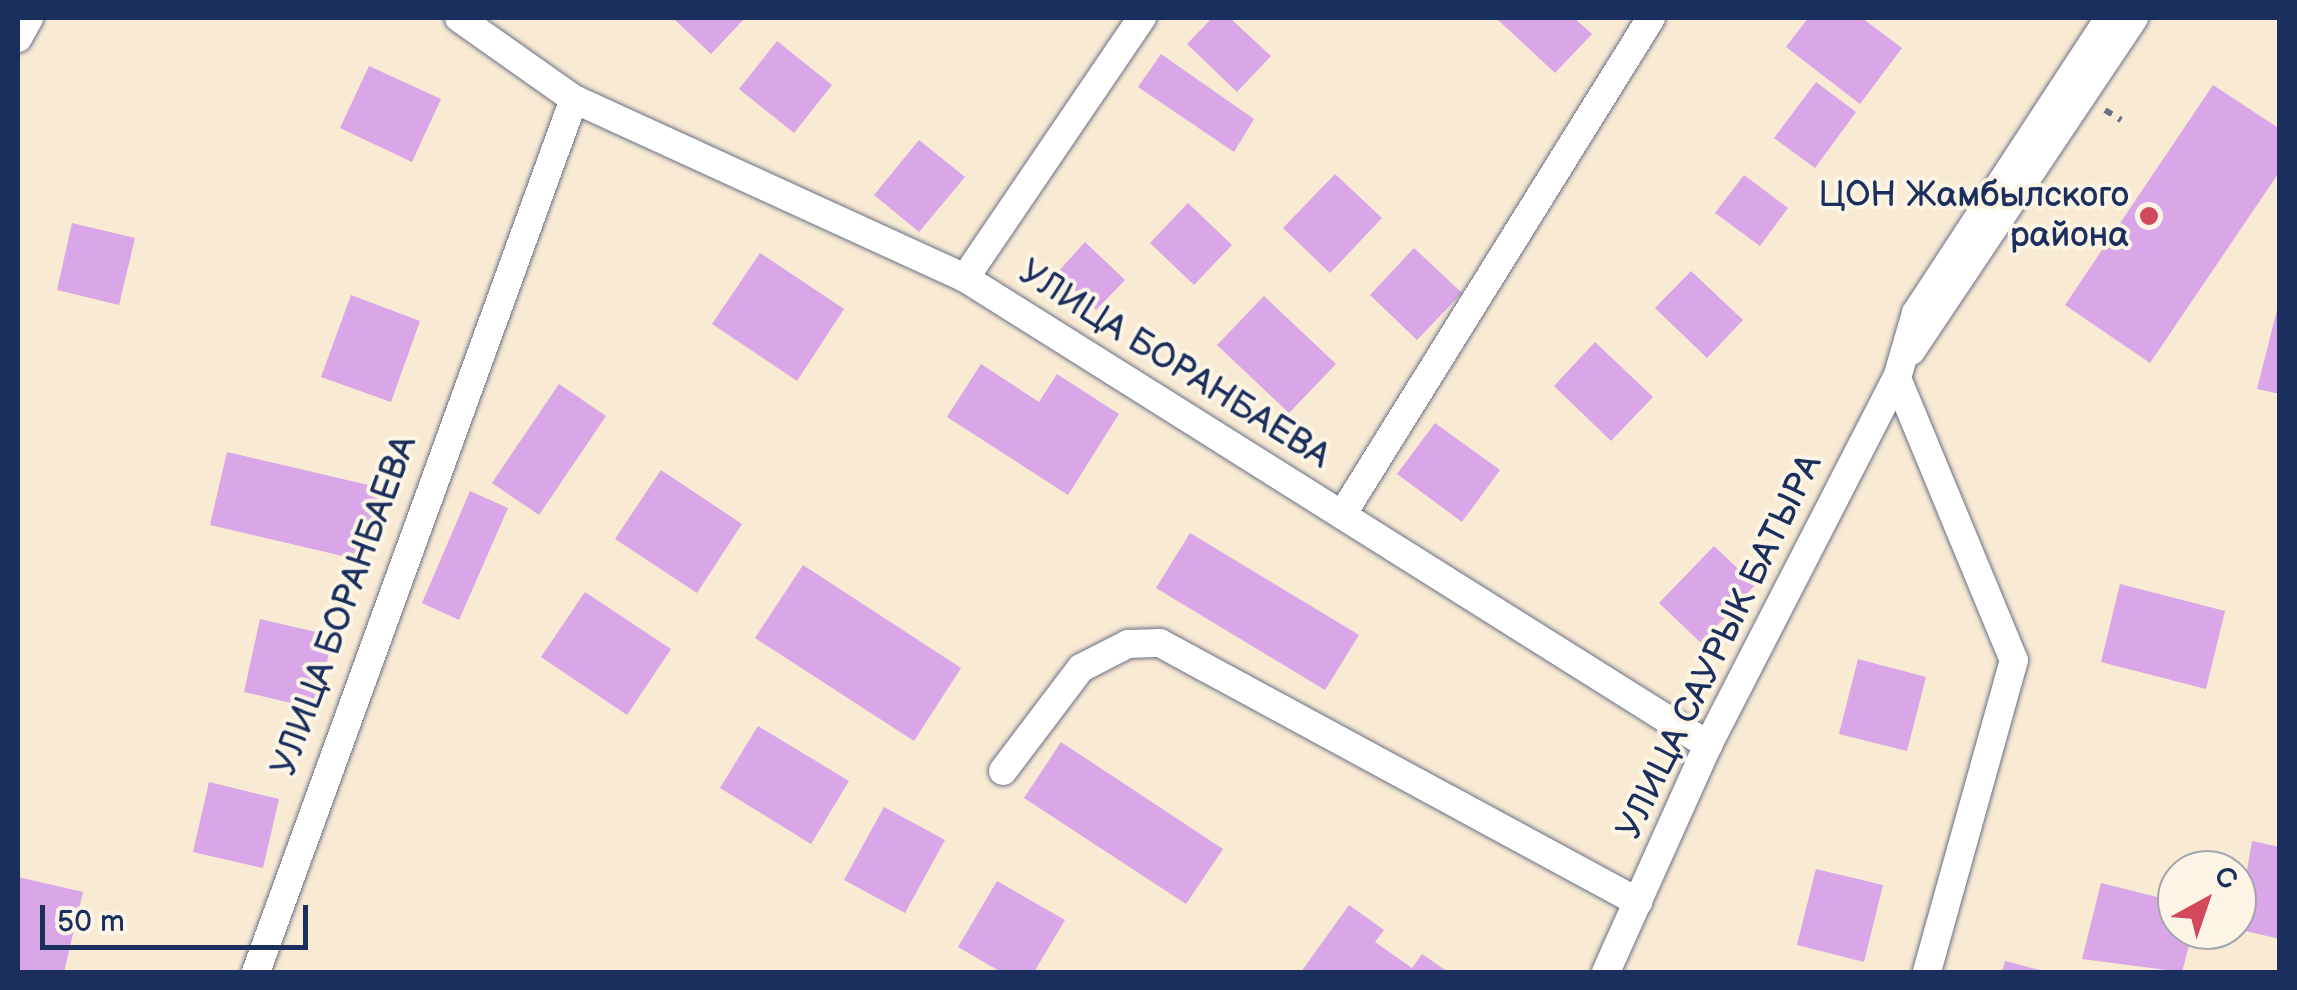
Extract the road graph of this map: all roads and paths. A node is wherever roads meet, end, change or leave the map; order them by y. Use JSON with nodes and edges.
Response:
{"nodes":[{"id":1,"x":29,"y":18,"type":"edge"},
{"id":2,"x":460,"y":18,"type":"edge"},
{"id":3,"x":1142,"y":18,"type":"edge"},
{"id":4,"x":1651,"y":18,"type":"edge"},
{"id":5,"x":2109,"y":18,"type":"edge"},
{"id":6,"x":2134,"y":18,"type":"edge"},
{"id":7,"x":18,"y":38,"type":"edge"},
{"id":8,"x":574,"y":99,"type":"junction"},
{"id":9,"x":965,"y":278,"type":"junction"},
{"id":10,"x":1902,"y":367,"type":"junction"},
{"id":11,"x":1342,"y":515,"type":"junction"},
{"id":12,"x":1708,"y":745,"type":"junction"},
{"id":13,"x":1003,"y":771,"type":"dead end"},
{"id":14,"x":1638,"y":902,"type":"junction"},
{"id":15,"x":256,"y":972,"type":"edge"},
{"id":16,"x":1606,"y":972,"type":"edge"},
{"id":17,"x":1927,"y":972,"type":"edge"}],
"edges":[{"from":1,"to":7,"type":"street"},
{"from":2,"to":8,"type":"street","name":"УЛИЦА БОРАНБАЕВА"},
{"from":3,"to":9,"type":"street"},
{"from":4,"to":11,"type":"street"},
{"from":5,"to":10,"type":"street","name":"УЛИЦА САУРЫК БАТЫРА"},
{"from":6,"to":10,"type":"street","name":"УЛИЦА САУРЫК БАТЫРА"},
{"from":8,"to":9,"type":"street","name":"УЛИЦА БОРАНБАЕВА"},
{"from":8,"to":15,"type":"street","name":"УЛИЦА БОРАНБАЕВА"},
{"from":9,"to":11,"type":"street","name":"УЛИЦА БОРАНБАЕВА"},
{"from":10,"to":12,"type":"street","name":"УЛИЦА САУРЫК БАТЫРА"},
{"from":10,"to":17,"type":"street"},
{"from":11,"to":12,"type":"street","name":"УЛИЦА БОРАНБАЕВА"},
{"from":12,"to":14,"type":"street","name":"УЛИЦА САУРЫК БАТЫРА"},
{"from":13,"to":14,"type":"street"},
{"from":14,"to":16,"type":"street","name":"УЛИЦА САУРЫК БАТЫРА"}]}
